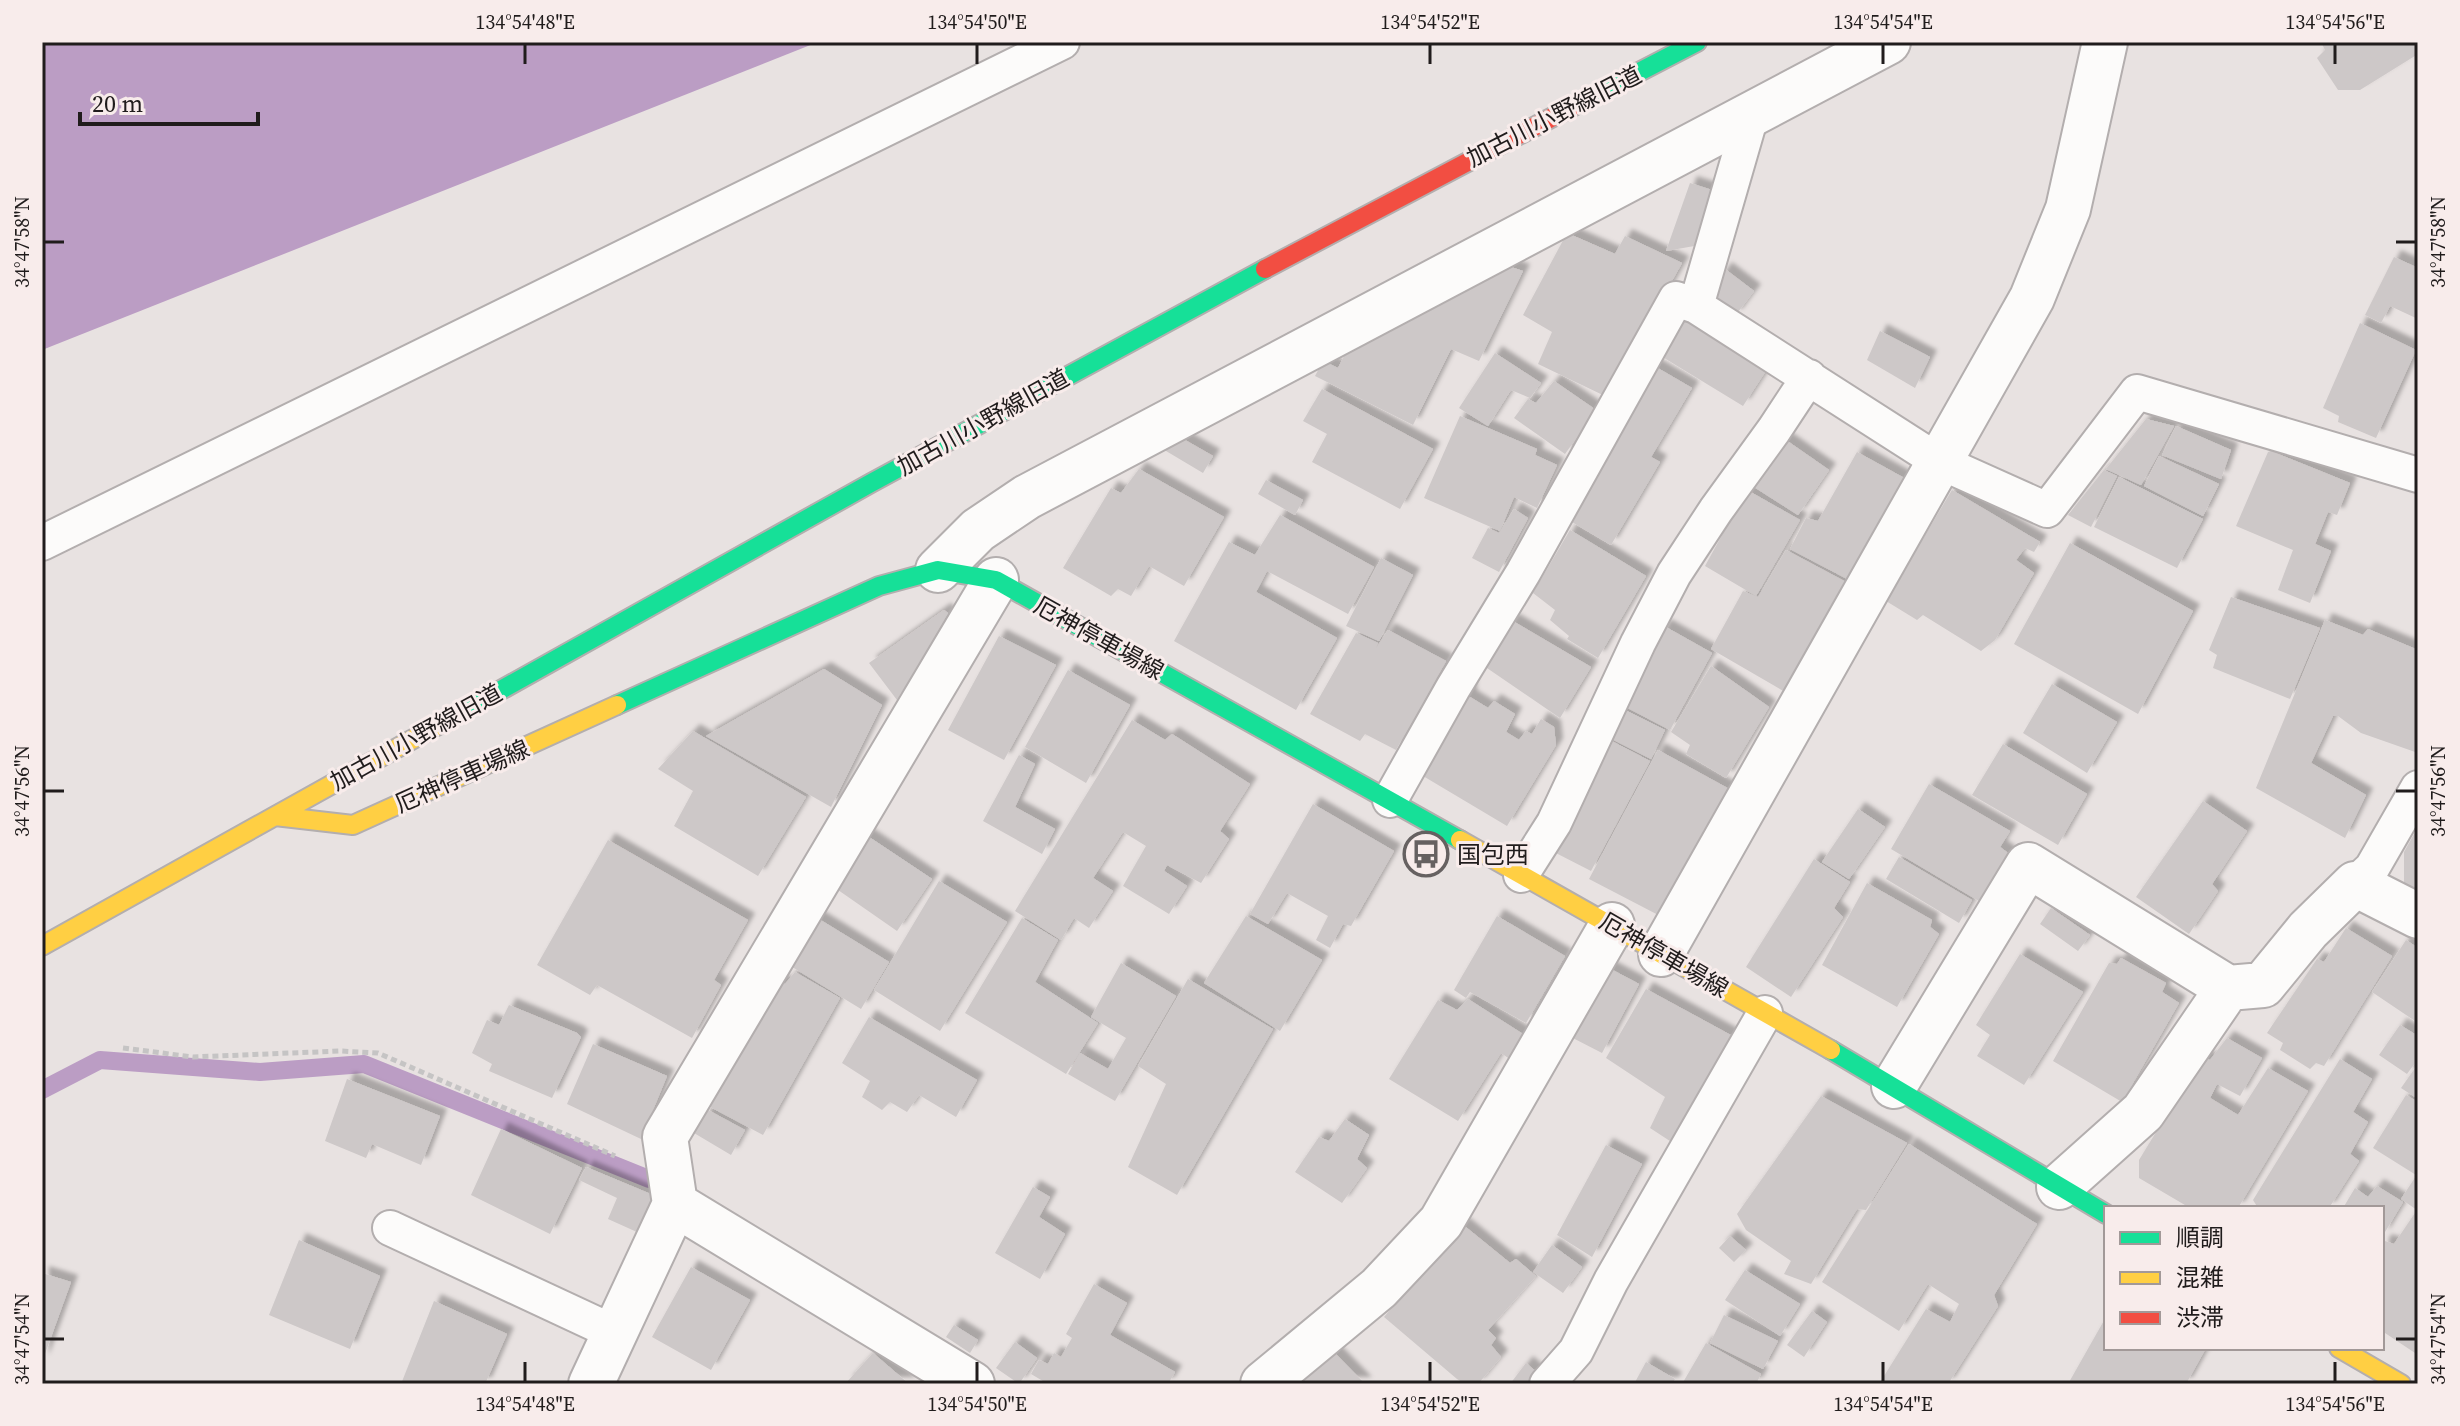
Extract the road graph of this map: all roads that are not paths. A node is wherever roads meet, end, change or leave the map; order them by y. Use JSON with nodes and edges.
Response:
{"nodes":[{"id":1,"x":1062,"y":42,"type":"edge"},
{"id":2,"x":1697,"y":42,"type":"edge"},
{"id":3,"x":1888,"y":42,"type":"edge"},
{"id":4,"x":2105,"y":42,"type":"edge"},
{"id":5,"x":1751,"y":116,"type":"junction"},
{"id":6,"x":1696,"y":306,"type":"junction"},
{"id":7,"x":1809,"y":377,"type":"junction"},
{"id":8,"x":1938,"y":461,"type":"junction"},
{"id":9,"x":2418,"y":475,"type":"edge"},
{"id":10,"x":42,"y":543,"type":"edge"},
{"id":11,"x":938,"y":570,"type":"junction"},
{"id":12,"x":996,"y":580,"type":"junction"},
{"id":13,"x":2418,"y":788,"type":"edge"},
{"id":14,"x":1390,"y":800,"type":"junction"},
{"id":15,"x":275,"y":816,"type":"junction"},
{"id":16,"x":1521,"y":875,"type":"junction"},
{"id":17,"x":2355,"y":884,"type":"junction"},
{"id":18,"x":2418,"y":916,"type":"edge"},
{"id":19,"x":1612,"y":925,"type":"junction"},
{"id":20,"x":42,"y":946,"type":"edge"},
{"id":21,"x":1661,"y":954,"type":"junction"},
{"id":22,"x":2228,"y":988,"type":"junction"},
{"id":23,"x":1765,"y":1013,"type":"junction"},
{"id":24,"x":1894,"y":1086,"type":"junction"},
{"id":25,"x":672,"y":1186,"type":"junction"},
{"id":26,"x":2059,"y":1187,"type":"junction"},
{"id":27,"x":2104,"y":1213,"type":"edge"},
{"id":28,"x":390,"y":1228,"type":"dead end"},
{"id":29,"x":613,"y":1332,"type":"junction"},
{"id":30,"x":2342,"y":1350,"type":"edge"},
{"id":31,"x":591,"y":1384,"type":"edge"},
{"id":32,"x":972,"y":1384,"type":"edge"},
{"id":33,"x":1263,"y":1384,"type":"edge"},
{"id":34,"x":1547,"y":1384,"type":"edge"},
{"id":35,"x":2401,"y":1384,"type":"edge"}],
"edges":[{"from":1,"to":10,"type":"lane"},
{"from":2,"to":15,"type":"main road","name":"加古川小野線旧道"},
{"from":3,"to":5,"type":"street"},
{"from":4,"to":8,"type":"street"},
{"from":5,"to":6,"type":"lane"},
{"from":5,"to":11,"type":"street"},
{"from":6,"to":7,"type":"lane"},
{"from":6,"to":14,"type":"lane"},
{"from":7,"to":8,"type":"lane"},
{"from":7,"to":16,"type":"lane"},
{"from":8,"to":9,"type":"lane"},
{"from":8,"to":21,"type":"street"},
{"from":11,"to":12,"type":"main road","name":"厄神停車場線"},
{"from":11,"to":15,"type":"main road","name":"厄神停車場線"},
{"from":12,"to":14,"type":"main road","name":"厄神停車場線"},
{"from":12,"to":25,"type":"street"},
{"from":13,"to":17,"type":"lane"},
{"from":14,"to":16,"type":"main road","name":"厄神停車場線"},
{"from":15,"to":20,"type":"main road"},
{"from":16,"to":19,"type":"main road","name":"厄神停車場線"},
{"from":17,"to":18,"type":"street"},
{"from":17,"to":22,"type":"street"},
{"from":19,"to":21,"type":"main road","name":"厄神停車場線"},
{"from":19,"to":33,"type":"street"},
{"from":21,"to":23,"type":"main road","name":"厄神停車場線"},
{"from":22,"to":24,"type":"street"},
{"from":22,"to":26,"type":"street"},
{"from":23,"to":24,"type":"main road","name":"厄神停車場線"},
{"from":23,"to":34,"type":"lane"},
{"from":24,"to":26,"type":"main road","name":"厄神停車場線"},
{"from":25,"to":29,"type":"street"},
{"from":25,"to":32,"type":"street"},
{"from":26,"to":27,"type":"main road","name":"厄神停車場線"},
{"from":28,"to":29,"type":"lane"},
{"from":29,"to":31,"type":"street"},
{"from":30,"to":35,"type":"main road"}]}
